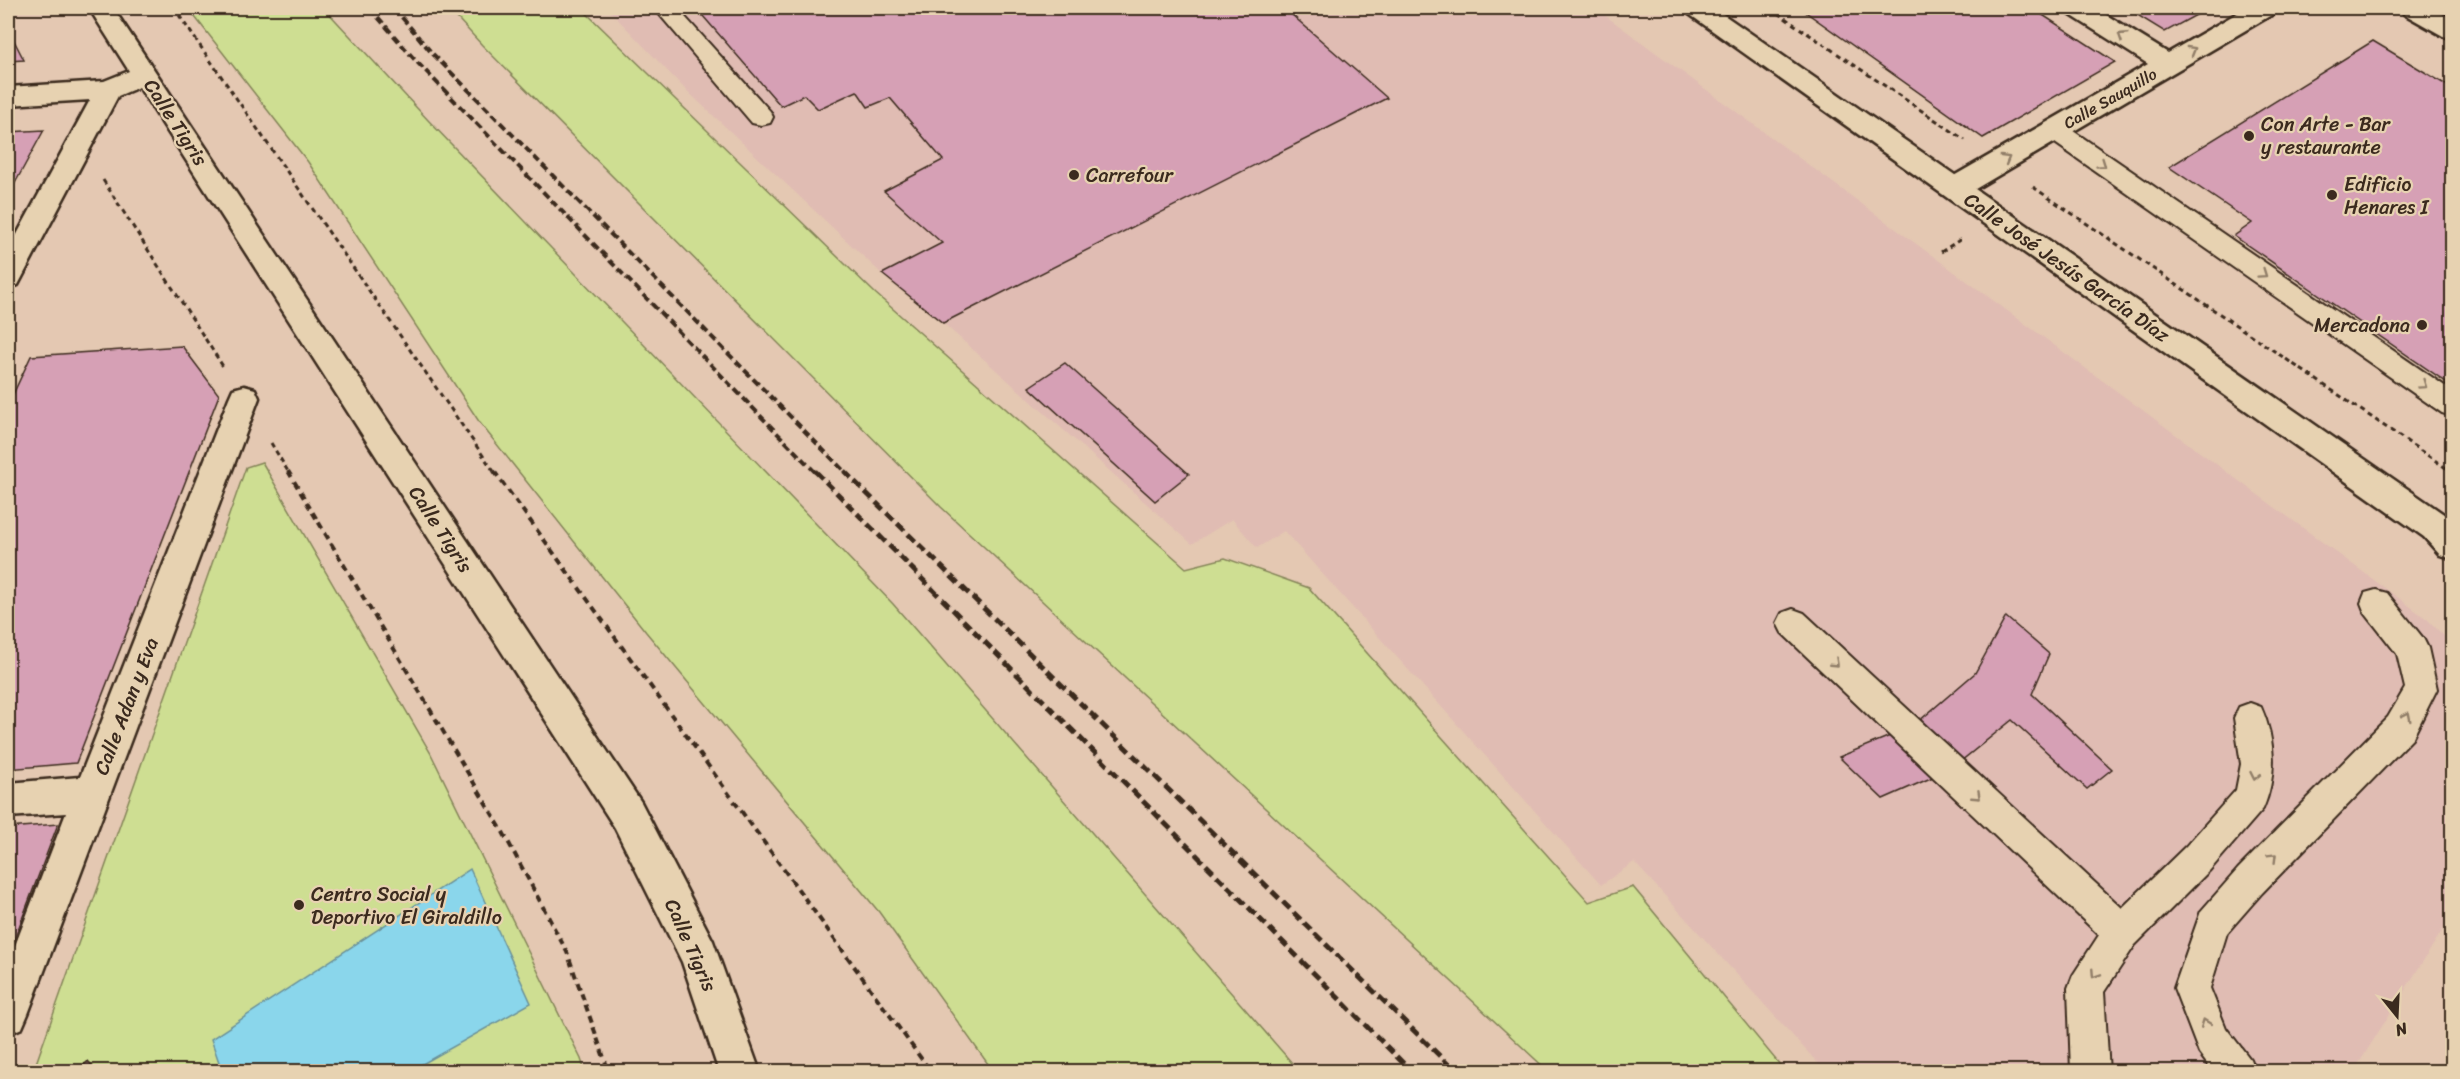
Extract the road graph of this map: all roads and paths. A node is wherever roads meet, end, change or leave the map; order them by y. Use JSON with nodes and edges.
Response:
{"nodes":[{"id":1,"x":101,"y":8,"type":"edge"},
{"id":2,"x":174,"y":8,"type":"edge"},
{"id":3,"x":665,"y":8,"type":"edge"},
{"id":4,"x":1698,"y":8,"type":"edge"},
{"id":5,"x":1770,"y":8,"type":"edge"},
{"id":6,"x":2078,"y":8,"type":"edge"},
{"id":7,"x":2264,"y":8,"type":"edge"},
{"id":8,"x":2167,"y":64,"type":"junction"},
{"id":9,"x":144,"y":74,"type":"junction"},
{"id":10,"x":108,"y":90,"type":"junction"},
{"id":11,"x":8,"y":96,"type":"edge"},
{"id":12,"x":761,"y":117,"type":"dead end"},
{"id":13,"x":2054,"y":130,"type":"junction"},
{"id":14,"x":80,"y":144,"type":"junction"},
{"id":15,"x":1998,"y":163,"type":"junction"},
{"id":16,"x":1955,"y":188,"type":"junction"},
{"id":17,"x":8,"y":277,"type":"edge"},
{"id":18,"x":244,"y":398,"type":"junction"},
{"id":19,"x":2452,"y":405,"type":"edge"},
{"id":20,"x":2452,"y":472,"type":"edge"},
{"id":21,"x":2447,"y":536,"type":"edge"},
{"id":22,"x":2376,"y":603,"type":"dead end"},
{"id":23,"x":1793,"y":623,"type":"dead end"},
{"id":24,"x":2250,"y":718,"type":"dead end"},
{"id":25,"x":92,"y":794,"type":"junction"},
{"id":26,"x":8,"y":800,"type":"edge"},
{"id":27,"x":2122,"y":932,"type":"junction"},
{"id":28,"x":8,"y":1014,"type":"edge"},
{"id":29,"x":609,"y":1071,"type":"edge"},
{"id":30,"x":740,"y":1071,"type":"edge"},
{"id":31,"x":931,"y":1071,"type":"edge"},
{"id":32,"x":2090,"y":1071,"type":"edge"},
{"id":33,"x":2237,"y":1071,"type":"edge"}],
"edges":[{"from":1,"to":9,"type":"street","name":"Calle Tigris"},
{"from":2,"to":31,"type":"path"},
{"from":3,"to":12,"type":"lane"},
{"from":4,"to":16,"type":"street","name":"Calle José Jesús García Díaz"},
{"from":5,"to":15,"type":"path"},
{"from":8,"to":6,"type":"street","one_way":true},
{"from":8,"to":7,"type":"street","name":"Calle Sauquillo","one_way":true},
{"from":8,"to":13,"type":"street","name":"Calle Sauquillo"},
{"from":9,"to":10,"type":"street"},
{"from":9,"to":30,"type":"street","name":"Calle Tigris"},
{"from":10,"to":11,"type":"street"},
{"from":10,"to":14,"type":"street"},
{"from":15,"to":13,"type":"street","name":"Calle Sauquillo","one_way":true},
{"from":13,"to":19,"type":"lane","one_way":true},
{"from":14,"to":17,"type":"street"},
{"from":14,"to":18,"type":"path"},
{"from":15,"to":16,"type":"street","name":"Calle Sauquillo"},
{"from":15,"to":20,"type":"path"},
{"from":16,"to":21,"type":"street","name":"Calle José Jesús García Díaz"},
{"from":18,"to":25,"type":"street","name":"Calle Adan y Eva"},
{"from":18,"to":29,"type":"path"},
{"from":33,"to":22,"type":"lane","one_way":true},
{"from":23,"to":27,"type":"lane","one_way":true},
{"from":24,"to":27,"type":"lane","one_way":true},
{"from":25,"to":26,"type":"street"},
{"from":25,"to":28,"type":"street","name":"Calle Adan y Eva"},
{"from":27,"to":32,"type":"lane","one_way":true}]}
